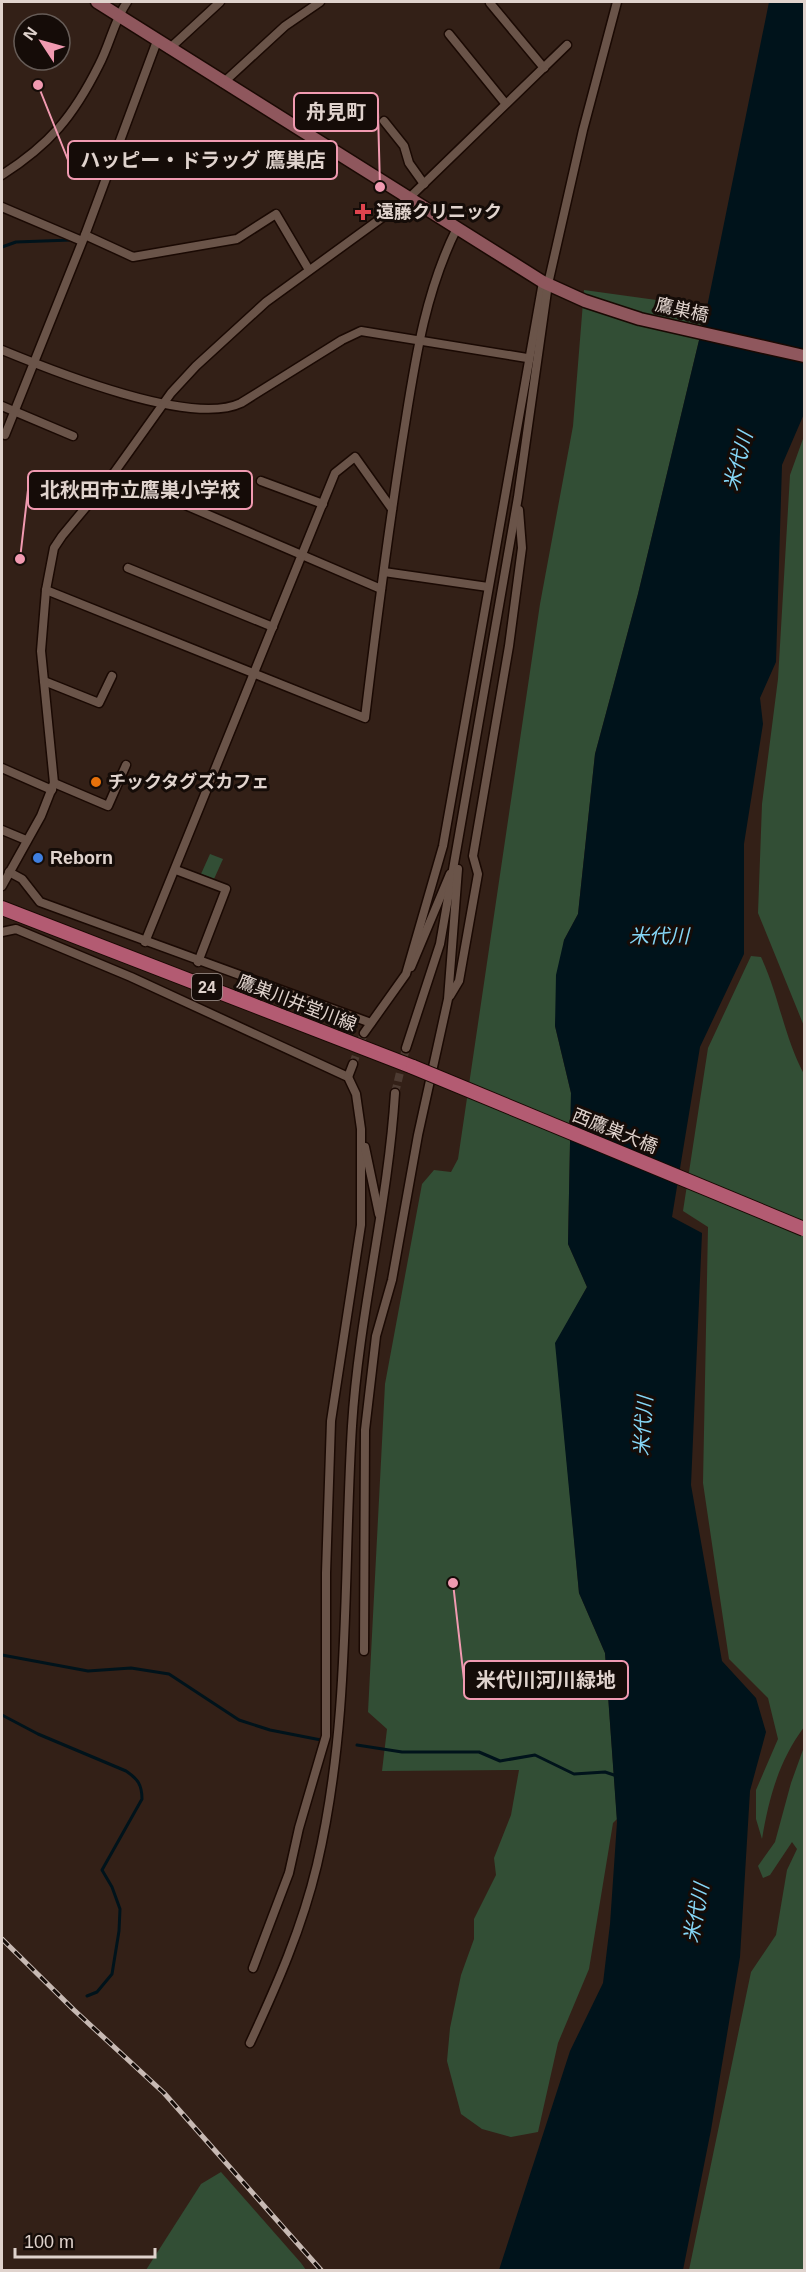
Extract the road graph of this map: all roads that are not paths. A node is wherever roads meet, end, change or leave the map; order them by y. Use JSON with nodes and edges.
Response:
{"nodes":[{"id":1,"x":97,"y":2,"type":"edge"},
{"id":2,"x":127,"y":2,"type":"edge"},
{"id":3,"x":220,"y":2,"type":"edge"},
{"id":4,"x":320,"y":2,"type":"edge"},
{"id":5,"x":617,"y":2,"type":"edge"},
{"id":6,"x":490,"y":3,"type":"dead end"},
{"id":7,"x":118,"y":15,"type":"junction"},
{"id":8,"x":449,"y":34,"type":"dead end"},
{"id":9,"x":157,"y":41,"type":"junction"},
{"id":10,"x":567,"y":45,"type":"dead end"},
{"id":11,"x":169,"y":49,"type":"junction"},
{"id":12,"x":544,"y":68,"type":"junction"},
{"id":13,"x":223,"y":83,"type":"junction"},
{"id":14,"x":505,"y":103,"type":"junction"},
{"id":15,"x":384,"y":121,"type":"dead end"},
{"id":16,"x":2,"y":175,"type":"edge"},
{"id":17,"x":424,"y":184,"type":"junction"},
{"id":18,"x":409,"y":198,"type":"junction"},
{"id":19,"x":2,"y":207,"type":"edge"},
{"id":20,"x":457,"y":228,"type":"junction"},
{"id":21,"x":83,"y":238,"type":"junction"},
{"id":22,"x":309,"y":270,"type":"junction"},
{"id":23,"x":549,"y":284,"type":"junction"},
{"id":24,"x":418,"y":340,"type":"junction"},
{"id":25,"x":2,"y":350,"type":"edge"},
{"id":26,"x":804,"y":356,"type":"edge"},
{"id":27,"x":527,"y":358,"type":"junction"},
{"id":28,"x":34,"y":364,"type":"junction"},
{"id":29,"x":166,"y":402,"type":"junction"},
{"id":30,"x":2,"y":406,"type":"edge"},
{"id":31,"x":12,"y":411,"type":"junction"},
{"id":32,"x":2,"y":434,"type":"edge"},
{"id":33,"x":73,"y":436,"type":"dead end"},
{"id":34,"x":111,"y":477,"type":"junction"},
{"id":35,"x":261,"y":481,"type":"dead end"},
{"id":36,"x":518,"y":497,"type":"junction"},
{"id":37,"x":323,"y":504,"type":"junction"},
{"id":38,"x":392,"y":509,"type":"junction"},
{"id":39,"x":303,"y":555,"type":"junction"},
{"id":40,"x":128,"y":568,"type":"dead end"},
{"id":41,"x":384,"y":572,"type":"junction"},
{"id":42,"x":488,"y":587,"type":"junction"},
{"id":43,"x":381,"y":589,"type":"junction"},
{"id":44,"x":46,"y":590,"type":"junction"},
{"id":45,"x":273,"y":627,"type":"junction"},
{"id":46,"x":253,"y":674,"type":"junction"},
{"id":47,"x":112,"y":676,"type":"dead end"},
{"id":48,"x":44,"y":681,"type":"junction"},
{"id":49,"x":126,"y":765,"type":"dead end"},
{"id":50,"x":2,"y":768,"type":"edge"},
{"id":51,"x":53,"y":787,"type":"junction"},
{"id":52,"x":2,"y":830,"type":"edge"},
{"id":53,"x":26,"y":840,"type":"junction"},
{"id":54,"x":457,"y":857,"type":"junction"},
{"id":55,"x":176,"y":870,"type":"junction"},
{"id":56,"x":9,"y":872,"type":"junction"},
{"id":57,"x":2,"y":886,"type":"edge"},
{"id":58,"x":2,"y":908,"type":"edge"},
{"id":59,"x":2,"y":932,"type":"edge"},
{"id":60,"x":145,"y":942,"type":"junction"},
{"id":61,"x":198,"y":962,"type":"junction"},
{"id":62,"x":406,"y":974,"type":"junction"},
{"id":63,"x":448,"y":999,"type":"junction"},
{"id":64,"x":372,"y":1023,"type":"junction"},
{"id":65,"x":364,"y":1033,"type":"tunnel mouth"},
{"id":66,"x":406,"y":1048,"type":"tunnel mouth"},
{"id":67,"x":353,"y":1065,"type":"tunnel mouth"},
{"id":68,"x":412,"y":1067,"type":"joint"},
{"id":69,"x":348,"y":1077,"type":"junction"},
{"id":70,"x":395,"y":1093,"type":"tunnel mouth"},
{"id":71,"x":361,"y":1129,"type":"junction"},
{"id":72,"x":381,"y":1224,"type":"junction"},
{"id":73,"x":804,"y":1229,"type":"edge"},
{"id":74,"x":364,"y":1651,"type":"dead end"},
{"id":75,"x":253,"y":1968,"type":"dead end"},
{"id":76,"x":250,"y":2043,"type":"dead end"}],
"edges":[{"from":1,"to":7,"type":"street","name":"鷹巣橋"},
{"from":2,"to":7,"type":"street"},
{"from":3,"to":11,"type":"street"},
{"from":4,"to":13,"type":"street"},
{"from":5,"to":23,"type":"street"},
{"from":6,"to":12,"type":"street"},
{"from":7,"to":9,"type":"street","name":"鷹巣橋"},
{"from":7,"to":16,"type":"street"},
{"from":8,"to":14,"type":"street"},
{"from":9,"to":11,"type":"street","name":"鷹巣橋"},
{"from":9,"to":21,"type":"street"},
{"from":10,"to":12,"type":"street"},
{"from":11,"to":13,"type":"street","name":"鷹巣橋"},
{"from":12,"to":14,"type":"street"},
{"from":13,"to":18,"type":"street","name":"鷹巣橋"},
{"from":14,"to":17,"type":"street"},
{"from":15,"to":17,"type":"street"},
{"from":17,"to":18,"type":"street"},
{"from":18,"to":20,"type":"street","name":"鷹巣橋"},
{"from":18,"to":22,"type":"street"},
{"from":19,"to":21,"type":"street"},
{"from":20,"to":23,"type":"street","name":"鷹巣橋"},
{"from":20,"to":24,"type":"street"},
{"from":21,"to":22,"type":"street"},
{"from":21,"to":28,"type":"street"},
{"from":22,"to":29,"type":"street"},
{"from":23,"to":26,"type":"street","name":"鷹巣橋"},
{"from":23,"to":27,"type":"street"},
{"from":23,"to":36,"type":"street"},
{"from":24,"to":27,"type":"street"},
{"from":24,"to":29,"type":"street"},
{"from":24,"to":38,"type":"street"},
{"from":25,"to":28,"type":"street"},
{"from":27,"to":42,"type":"street"},
{"from":28,"to":29,"type":"street"},
{"from":28,"to":31,"type":"street"},
{"from":29,"to":34,"type":"street"},
{"from":30,"to":31,"type":"street"},
{"from":31,"to":32,"type":"street"},
{"from":31,"to":33,"type":"street"},
{"from":34,"to":39,"type":"street"},
{"from":34,"to":44,"type":"street"},
{"from":35,"to":37,"type":"street"},
{"from":36,"to":54,"type":"street"},
{"from":36,"to":63,"type":"street"},
{"from":37,"to":38,"type":"street"},
{"from":37,"to":39,"type":"street"},
{"from":38,"to":41,"type":"street"},
{"from":39,"to":43,"type":"street"},
{"from":39,"to":45,"type":"street"},
{"from":40,"to":45,"type":"street"},
{"from":41,"to":42,"type":"street"},
{"from":41,"to":43,"type":"street"},
{"from":42,"to":62,"type":"street"},
{"from":43,"to":46,"type":"street"},
{"from":44,"to":46,"type":"street"},
{"from":44,"to":48,"type":"street"},
{"from":45,"to":46,"type":"street"},
{"from":46,"to":55,"type":"street"},
{"from":47,"to":48,"type":"street"},
{"from":48,"to":51,"type":"street"},
{"from":49,"to":51,"type":"street"},
{"from":50,"to":51,"type":"street"},
{"from":51,"to":53,"type":"street"},
{"from":52,"to":53,"type":"street"},
{"from":53,"to":56,"type":"street"},
{"from":54,"to":62,"type":"street"},
{"from":54,"to":63,"type":"street"},
{"from":54,"to":66,"type":"street"},
{"from":55,"to":60,"type":"street"},
{"from":55,"to":61,"type":"street"},
{"from":56,"to":57,"type":"street"},
{"from":56,"to":60,"type":"street"},
{"from":58,"to":68,"type":"main road","name":"鷹巣川井堂川線","number":"24"},
{"from":59,"to":69,"type":"street"},
{"from":60,"to":61,"type":"street"},
{"from":61,"to":64,"type":"street"},
{"from":62,"to":64,"type":"street"},
{"from":63,"to":74,"type":"street"},
{"from":64,"to":65,"type":"street"},
{"from":67,"to":69,"type":"street"},
{"from":68,"to":73,"type":"main road","name":"西鷹巣大橋","number":"24","bridge":true},
{"from":69,"to":71,"type":"street"},
{"from":70,"to":72,"type":"street"},
{"from":71,"to":72,"type":"street"},
{"from":71,"to":75,"type":"street"},
{"from":72,"to":76,"type":"street"}]}
